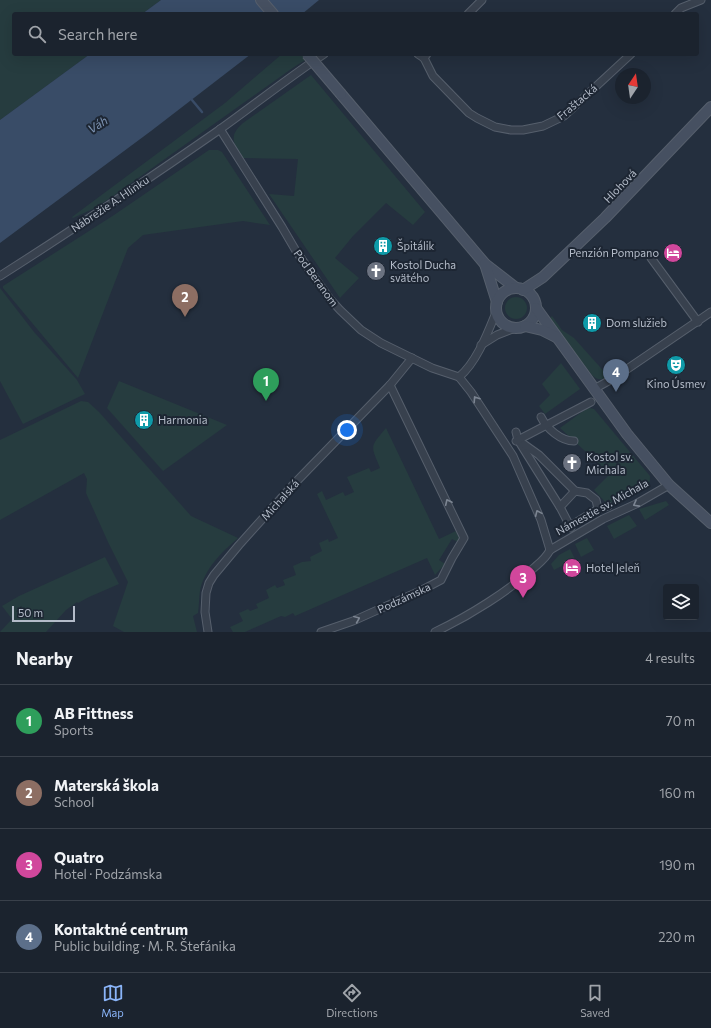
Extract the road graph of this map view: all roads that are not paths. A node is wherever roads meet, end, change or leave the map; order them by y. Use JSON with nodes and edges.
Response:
{"nodes":[{"id":1,"x":261,"y":0,"type":"edge"},
{"id":2,"x":482,"y":0,"type":"edge"},
{"id":3,"x":701,"y":0,"type":"edge"},
{"id":4,"x":271,"y":12,"type":"edge"},
{"id":5,"x":470,"y":12,"type":"edge"},
{"id":6,"x":677,"y":12,"type":"edge"},
{"id":7,"x":309,"y":56,"type":"edge"},
{"id":8,"x":321,"y":56,"type":"edge"},
{"id":9,"x":423,"y":56,"type":"edge"},
{"id":10,"x":629,"y":56,"type":"edge"},
{"id":11,"x":711,"y":107,"type":"edge"},
{"id":12,"x":220,"y":130,"type":"junction"},
{"id":13,"x":651,"y":258,"type":"dead end"},
{"id":14,"x":485,"y":264,"type":"junction"},
{"id":15,"x":0,"y":276,"type":"edge"},
{"id":16,"x":544,"y":277,"type":"junction"},
{"id":17,"x":519,"y":289,"type":"junction"},
{"id":18,"x":535,"y":304,"type":"junction"},
{"id":19,"x":497,"y":306,"type":"junction"},
{"id":20,"x":711,"y":312,"type":"edge"},
{"id":21,"x":698,"y":322,"type":"junction"},
{"id":22,"x":520,"y":327,"type":"junction"},
{"id":23,"x":556,"y":337,"type":"junction"},
{"id":24,"x":481,"y":346,"type":"junction"},
{"id":25,"x":412,"y":358,"type":"junction"},
{"id":26,"x":459,"y":377,"type":"junction"},
{"id":27,"x":390,"y":386,"type":"junction"},
{"id":28,"x":594,"y":389,"type":"junction"},
{"id":29,"x":591,"y":402,"type":"dead end"},
{"id":30,"x":541,"y":417,"type":"dead end"},
{"id":31,"x":545,"y":425,"type":"junction"},
{"id":32,"x":516,"y":432,"type":"dead end"},
{"id":33,"x":516,"y":441,"type":"junction"},
{"id":34,"x":574,"y":441,"type":"dead end"},
{"id":35,"x":539,"y":456,"type":"junction"},
{"id":36,"x":534,"y":466,"type":"junction"},
{"id":37,"x":669,"y":485,"type":"junction"},
{"id":38,"x":575,"y":491,"type":"junction"},
{"id":39,"x":608,"y":506,"type":"dead end"},
{"id":40,"x":560,"y":507,"type":"junction"},
{"id":41,"x":598,"y":509,"type":"junction"},
{"id":42,"x":710,"y":519,"type":"edge"},
{"id":43,"x":550,"y":550,"type":"junction"},
{"id":44,"x":445,"y":630,"type":"edge"},
{"id":45,"x":208,"y":632,"type":"edge"},
{"id":46,"x":321,"y":632,"type":"edge"},
{"id":47,"x":435,"y":632,"type":"edge"}],
"edges":[{"from":1,"to":4,"type":"main road"},
{"from":2,"to":5,"type":"street"},
{"from":3,"to":6,"type":"street"},
{"from":7,"to":14,"type":"main road","bridge":true},
{"from":8,"to":12,"type":"street","name":"Nábrežie A. Hlinku"},
{"from":9,"to":10,"type":"street","name":"Fraštacká"},
{"from":11,"to":16,"type":"main road","name":"Hlohová"},
{"from":12,"to":15,"type":"street","name":"Nábrežie A. Hlinku"},
{"from":12,"to":25,"type":"street","name":"Pod Beranom"},
{"from":13,"to":21,"type":"street"},
{"from":14,"to":17,"type":"main road"},
{"from":14,"to":19,"type":"main road"},
{"from":16,"to":17,"type":"main road","name":"Hlohová"},
{"from":16,"to":18,"type":"main road","name":"Hlohová"},
{"from":17,"to":18,"type":"main road"},
{"from":17,"to":19,"type":"main road"},
{"from":18,"to":22,"type":"main road"},
{"from":18,"to":23,"type":"main road","name":"Námestie sv. Michala"},
{"from":19,"to":22,"type":"main road"},
{"from":19,"to":24,"type":"street"},
{"from":20,"to":21,"type":"street"},
{"from":21,"to":28,"type":"street"},
{"from":22,"to":23,"type":"main road"},
{"from":22,"to":24,"type":"street"},
{"from":23,"to":28,"type":"main road","name":"Námestie sv. Michala"},
{"from":24,"to":26,"type":"street"},
{"from":25,"to":26,"type":"street","name":"Pod Beranom"},
{"from":25,"to":27,"type":"street","name":"Michalská"},
{"from":43,"to":26,"type":"street","name":"Námestie sv. Michala","one_way":true},
{"from":27,"to":45,"type":"street","name":"Michalská"},
{"from":46,"to":27,"type":"street","name":"Podzámska","one_way":true},
{"from":28,"to":37,"type":"main road","name":"Námestie sv. Michala"},
{"from":29,"to":31,"type":"street"},
{"from":30,"to":31,"type":"street"},
{"from":31,"to":33,"type":"street"},
{"from":31,"to":34,"type":"street"},
{"from":32,"to":33,"type":"street","name":"Námestie sv. Michala"},
{"from":33,"to":35,"type":"street","name":"Námestie sv. Michala"},
{"from":33,"to":36,"type":"street","name":"Námestie sv. Michala"},
{"from":35,"to":36,"type":"street"},
{"from":35,"to":38,"type":"street","name":"Námestie sv. Michala"},
{"from":36,"to":40,"type":"street","name":"Námestie sv. Michala"},
{"from":37,"to":42,"type":"main road","name":"Námestie sv. Michala"},
{"from":37,"to":43,"type":"street","name":"Námestie sv. Michala","one_way":true},
{"from":38,"to":40,"type":"street","name":"Námestie sv. Michala"},
{"from":38,"to":41,"type":"street","name":"Námestie sv. Michala"},
{"from":39,"to":41,"type":"street","name":"Námestie sv. Michala"},
{"from":40,"to":41,"type":"street","name":"Námestie sv. Michala"},
{"from":43,"to":44,"type":"street"},
{"from":44,"to":47,"type":"street"}]}
